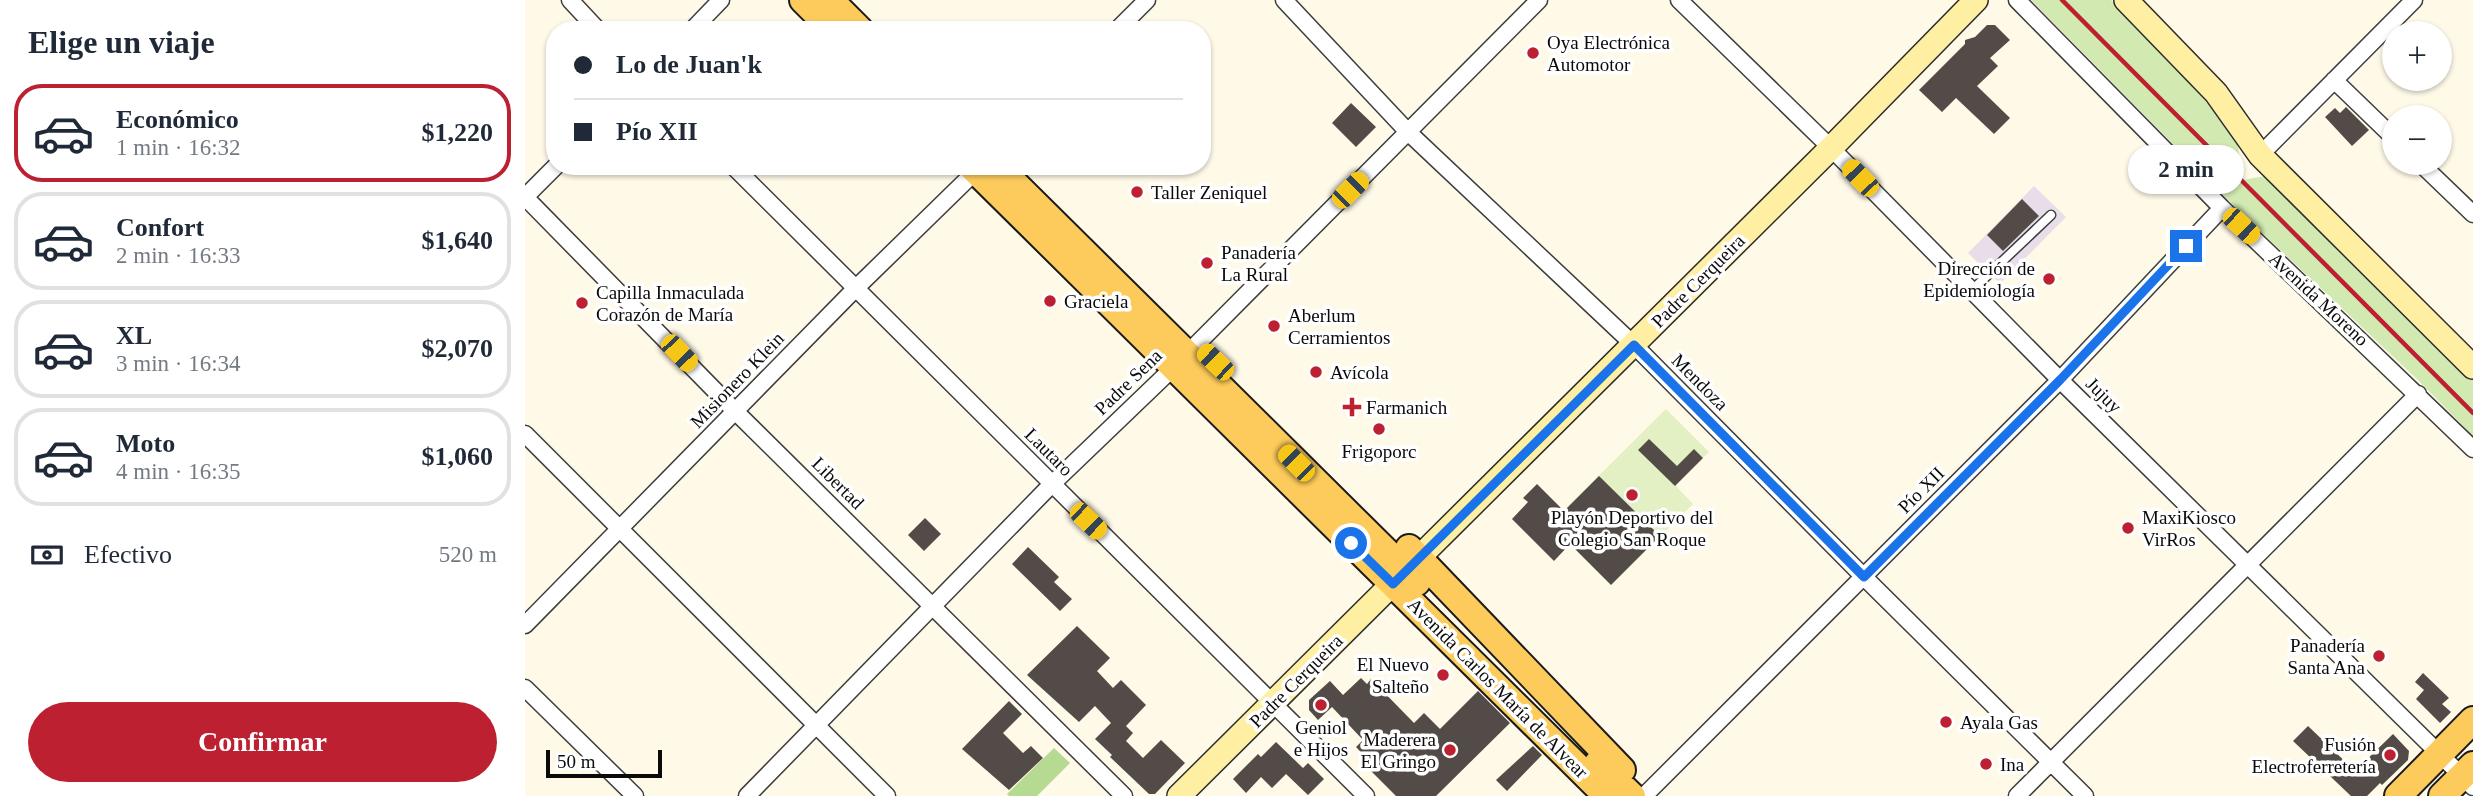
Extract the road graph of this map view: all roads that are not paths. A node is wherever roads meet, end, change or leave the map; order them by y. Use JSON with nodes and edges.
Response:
{"nodes":[{"id":1,"x":570,"y":0,"type":"edge"},
{"id":2,"x":721,"y":0,"type":"edge"},
{"id":3,"x":803,"y":0,"type":"edge"},
{"id":4,"x":830,"y":0,"type":"edge"},
{"id":5,"x":851,"y":0,"type":"edge"},
{"id":6,"x":1147,"y":0,"type":"edge"},
{"id":7,"x":1284,"y":0,"type":"edge"},
{"id":8,"x":1539,"y":0,"type":"edge"},
{"id":9,"x":1679,"y":0,"type":"edge"},
{"id":10,"x":1976,"y":0,"type":"edge"},
{"id":11,"x":2017,"y":0,"type":"edge"},
{"id":12,"x":2126,"y":0,"type":"edge"},
{"id":13,"x":2414,"y":0,"type":"edge"},
{"id":14,"x":590,"y":21,"type":"edge"},
{"id":15,"x":701,"y":21,"type":"edge"},
{"id":16,"x":824,"y":21,"type":"edge"},
{"id":17,"x":851,"y":21,"type":"edge"},
{"id":18,"x":871,"y":21,"type":"edge"},
{"id":19,"x":1126,"y":21,"type":"edge"},
{"id":20,"x":2334,"y":80,"type":"junction"},
{"id":21,"x":2382,"y":126,"type":"edge"},
{"id":22,"x":1408,"y":132,"type":"junction"},
{"id":23,"x":1831,"y":148,"type":"junction"},
{"id":24,"x":2260,"y":155,"type":"junction"},
{"id":25,"x":547,"y":175,"type":"edge"},
{"id":26,"x":742,"y":175,"type":"edge"},
{"id":27,"x":974,"y":175,"type":"edge"},
{"id":28,"x":989,"y":175,"type":"edge"},
{"id":29,"x":1024,"y":175,"type":"edge"},
{"id":30,"x":2432,"y":175,"type":"edge"},
{"id":31,"x":525,"y":197,"type":"edge"},
{"id":32,"x":2222,"y":208,"type":"junction"},
{"id":33,"x":2473,"y":214,"type":"edge"},
{"id":34,"x":2051,"y":215,"type":"dead end"},
{"id":35,"x":855,"y":289,"type":"junction"},
{"id":36,"x":1971,"y":291,"type":"junction"},
{"id":37,"x":1634,"y":345,"type":"junction"},
{"id":38,"x":1185,"y":355,"type":"junction"},
{"id":39,"x":2473,"y":367,"type":"edge"},
{"id":40,"x":2060,"y":380,"type":"junction"},
{"id":41,"x":2419,"y":394,"type":"junction"},
{"id":42,"x":736,"y":412,"type":"junction"},
{"id":43,"x":525,"y":434,"type":"edge"},
{"id":44,"x":2473,"y":449,"type":"edge"},
{"id":45,"x":1051,"y":485,"type":"junction"},
{"id":46,"x":620,"y":530,"type":"junction"},
{"id":47,"x":2248,"y":566,"type":"junction"},
{"id":48,"x":1406,"y":571,"type":"junction"},
{"id":49,"x":1864,"y":577,"type":"junction"},
{"id":50,"x":933,"y":607,"type":"junction"},
{"id":51,"x":525,"y":625,"type":"edge"},
{"id":52,"x":525,"y":688,"type":"edge"},
{"id":53,"x":1273,"y":704,"type":"junction"},
{"id":54,"x":2473,"y":720,"type":"edge"},
{"id":55,"x":816,"y":725,"type":"junction"},
{"id":56,"x":2440,"y":754,"type":"junction"},
{"id":57,"x":2050,"y":763,"type":"junction"},
{"id":58,"x":2469,"y":776,"type":"edge"},
{"id":59,"x":635,"y":796,"type":"edge"},
{"id":60,"x":747,"y":796,"type":"edge"},
{"id":61,"x":887,"y":796,"type":"edge"},
{"id":62,"x":1124,"y":796,"type":"edge"},
{"id":63,"x":1179,"y":796,"type":"edge"},
{"id":64,"x":1366,"y":796,"type":"edge"},
{"id":65,"x":1607,"y":796,"type":"edge"},
{"id":66,"x":1642,"y":796,"type":"edge"},
{"id":67,"x":2017,"y":796,"type":"edge"},
{"id":68,"x":2085,"y":796,"type":"edge"},
{"id":69,"x":2398,"y":796,"type":"edge"},
{"id":70,"x":2442,"y":796,"type":"edge"}],
"edges":[{"from":1,"to":14,"type":"street"},
{"from":2,"to":15,"type":"street"},
{"from":3,"to":16,"type":"main road"},
{"from":4,"to":17,"type":"main road"},
{"from":5,"to":18,"type":"main road"},
{"from":6,"to":19,"type":"street"},
{"from":7,"to":22,"type":"street","name":"Mendoza"},
{"from":8,"to":22,"type":"street","name":"Padre Sena"},
{"from":9,"to":23,"type":"street","name":"Jujuy"},
{"from":10,"to":23,"type":"street","name":"Padre Cerqueira"},
{"from":11,"to":32,"type":"street","name":"Avenida Moreno"},
{"from":12,"to":24,"type":"street"},
{"from":13,"to":20,"type":"street"},
{"from":20,"to":21,"type":"street"},
{"from":20,"to":24,"type":"street"},
{"from":22,"to":37,"type":"street","name":"Mendoza"},
{"from":22,"to":38,"type":"street","name":"Padre Sena"},
{"from":23,"to":36,"type":"street","name":"Jujuy"},
{"from":23,"to":37,"type":"street","name":"Padre Cerqueira"},
{"from":24,"to":39,"type":"street"},
{"from":25,"to":31,"type":"street"},
{"from":26,"to":35,"type":"street","name":"Lautaro"},
{"from":27,"to":35,"type":"street","name":"Misionero Klein"},
{"from":28,"to":38,"type":"main road","name":"Avenida Carlos María de Alvear"},
{"from":29,"to":38,"type":"main road","name":"Avenida Carlos María de Alvear"},
{"from":30,"to":33,"type":"street"},
{"from":31,"to":42,"type":"street","name":"Libertad"},
{"from":32,"to":40,"type":"street","name":"Pío XII"},
{"from":32,"to":41,"type":"street","name":"Avenida Moreno"},
{"from":34,"to":36,"type":"lane"},
{"from":35,"to":42,"type":"street","name":"Misionero Klein"},
{"from":35,"to":45,"type":"street","name":"Lautaro"},
{"from":36,"to":40,"type":"street","name":"Jujuy"},
{"from":37,"to":48,"type":"street","name":"Padre Cerqueira"},
{"from":37,"to":49,"type":"street","name":"Mendoza"},
{"from":38,"to":45,"type":"street","name":"Padre Sena"},
{"from":38,"to":48,"type":"main road","name":"Avenida Carlos María de Alvear"},
{"from":40,"to":47,"type":"street","name":"Jujuy"},
{"from":40,"to":49,"type":"street","name":"Pío XII"},
{"from":41,"to":44,"type":"street","name":"Avenida Moreno"},
{"from":41,"to":47,"type":"street"},
{"from":42,"to":46,"type":"street","name":"Misionero Klein"},
{"from":42,"to":50,"type":"street","name":"Libertad"},
{"from":43,"to":46,"type":"street"},
{"from":45,"to":50,"type":"street","name":"Padre Sena"},
{"from":45,"to":53,"type":"street","name":"Lautaro"},
{"from":46,"to":51,"type":"street","name":"Misionero Klein"},
{"from":46,"to":55,"type":"street"},
{"from":47,"to":56,"type":"street","name":"Jujuy"},
{"from":47,"to":57,"type":"street"},
{"from":48,"to":53,"type":"street","name":"Padre Cerqueira"},
{"from":48,"to":65,"type":"main road","name":"Avenida Carlos María de Alvear"},
{"from":48,"to":66,"type":"main road","name":"Avenida Carlos María de Alvear"},
{"from":49,"to":57,"type":"street","name":"Mendoza"},
{"from":49,"to":66,"type":"street","name":"Pío XII"},
{"from":50,"to":55,"type":"street","name":"Padre Sena"},
{"from":50,"to":62,"type":"street","name":"Libertad"},
{"from":52,"to":59,"type":"street"},
{"from":53,"to":63,"type":"street","name":"Padre Cerqueira"},
{"from":53,"to":64,"type":"street","name":"Lautaro"},
{"from":54,"to":56,"type":"main road"},
{"from":55,"to":60,"type":"street","name":"Padre Sena"},
{"from":55,"to":61,"type":"street"},
{"from":56,"to":58,"type":"street","name":"Jujuy"},
{"from":56,"to":69,"type":"main road"},
{"from":57,"to":67,"type":"street"},
{"from":57,"to":68,"type":"street","name":"Mendoza"},
{"from":58,"to":70,"type":"main road"}]}
